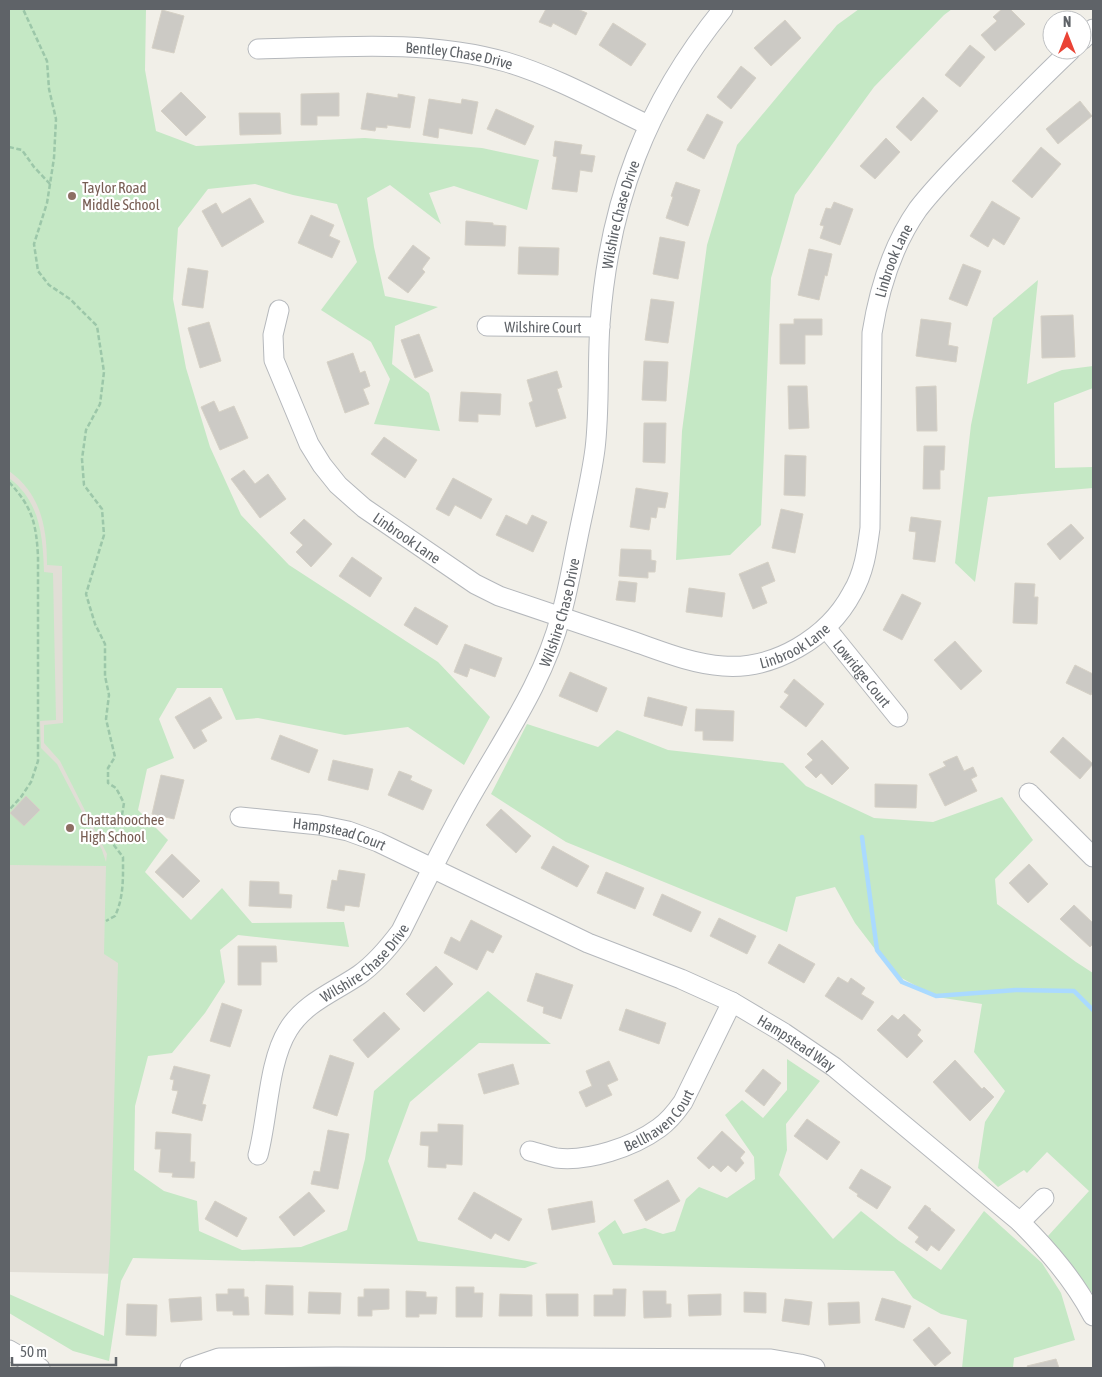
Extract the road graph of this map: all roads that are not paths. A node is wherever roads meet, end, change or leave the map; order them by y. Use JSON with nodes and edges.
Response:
{"nodes":[{"id":1,"x":723,"y":9,"type":"edge"},
{"id":2,"x":258,"y":49,"type":"dead end"},
{"id":3,"x":1060,"y":60,"type":"edge"},
{"id":4,"x":648,"y":125,"type":"junction"},
{"id":5,"x":279,"y":310,"type":"dead end"},
{"id":6,"x":488,"y":326,"type":"dead end"},
{"id":7,"x":600,"y":326,"type":"junction"},
{"id":8,"x":561,"y":617,"type":"junction"},
{"id":9,"x":826,"y":628,"type":"junction"},
{"id":10,"x":898,"y":717,"type":"dead end"},
{"id":11,"x":1029,"y":793,"type":"dead end"},
{"id":12,"x":240,"y":817,"type":"dead end"},
{"id":13,"x":1093,"y":857,"type":"edge"},
{"id":14,"x":432,"y":868,"type":"junction"},
{"id":15,"x":732,"y":1002,"type":"junction"},
{"id":16,"x":530,"y":1151,"type":"dead end"},
{"id":17,"x":258,"y":1155,"type":"dead end"},
{"id":18,"x":1044,"y":1198,"type":"dead end"},
{"id":19,"x":1020,"y":1222,"type":"junction"},
{"id":20,"x":1093,"y":1316,"type":"edge"},
{"id":21,"x":9,"y":1350,"type":"edge"},
{"id":22,"x":336,"y":1362,"type":"edge"},
{"id":23,"x":514,"y":1363,"type":"edge"},
{"id":24,"x":40,"y":1368,"type":"edge"},
{"id":25,"x":190,"y":1368,"type":"edge"},
{"id":26,"x":815,"y":1368,"type":"edge"}],
"edges":[{"from":1,"to":4,"type":"street","name":"Wilshire Chase Drive"},
{"from":2,"to":4,"type":"street","name":"Bentley Chase Drive"},
{"from":3,"to":9,"type":"street","name":"Linbrook Lane"},
{"from":4,"to":7,"type":"street","name":"Wilshire Chase Drive"},
{"from":5,"to":8,"type":"street","name":"Linbrook Lane"},
{"from":6,"to":7,"type":"street","name":"Wilshire Court"},
{"from":7,"to":8,"type":"street","name":"Wilshire Chase Drive"},
{"from":8,"to":9,"type":"street","name":"Linbrook Lane"},
{"from":8,"to":14,"type":"street","name":"Wilshire Chase Drive"},
{"from":9,"to":10,"type":"street","name":"Lowridge Court"},
{"from":11,"to":13,"type":"street"},
{"from":12,"to":14,"type":"street","name":"Hampstead Court"},
{"from":14,"to":15,"type":"street","name":"Hampstead Way"},
{"from":14,"to":17,"type":"street","name":"Wilshire Chase Drive"},
{"from":15,"to":16,"type":"street","name":"Bellhaven Court"},
{"from":15,"to":19,"type":"street","name":"Hampstead Way"},
{"from":18,"to":19,"type":"street"},
{"from":19,"to":20,"type":"street","name":"Hampstead Way"},
{"from":21,"to":24,"type":"street"},
{"from":22,"to":23,"type":"street"},
{"from":22,"to":25,"type":"street"},
{"from":23,"to":26,"type":"street"}]}
